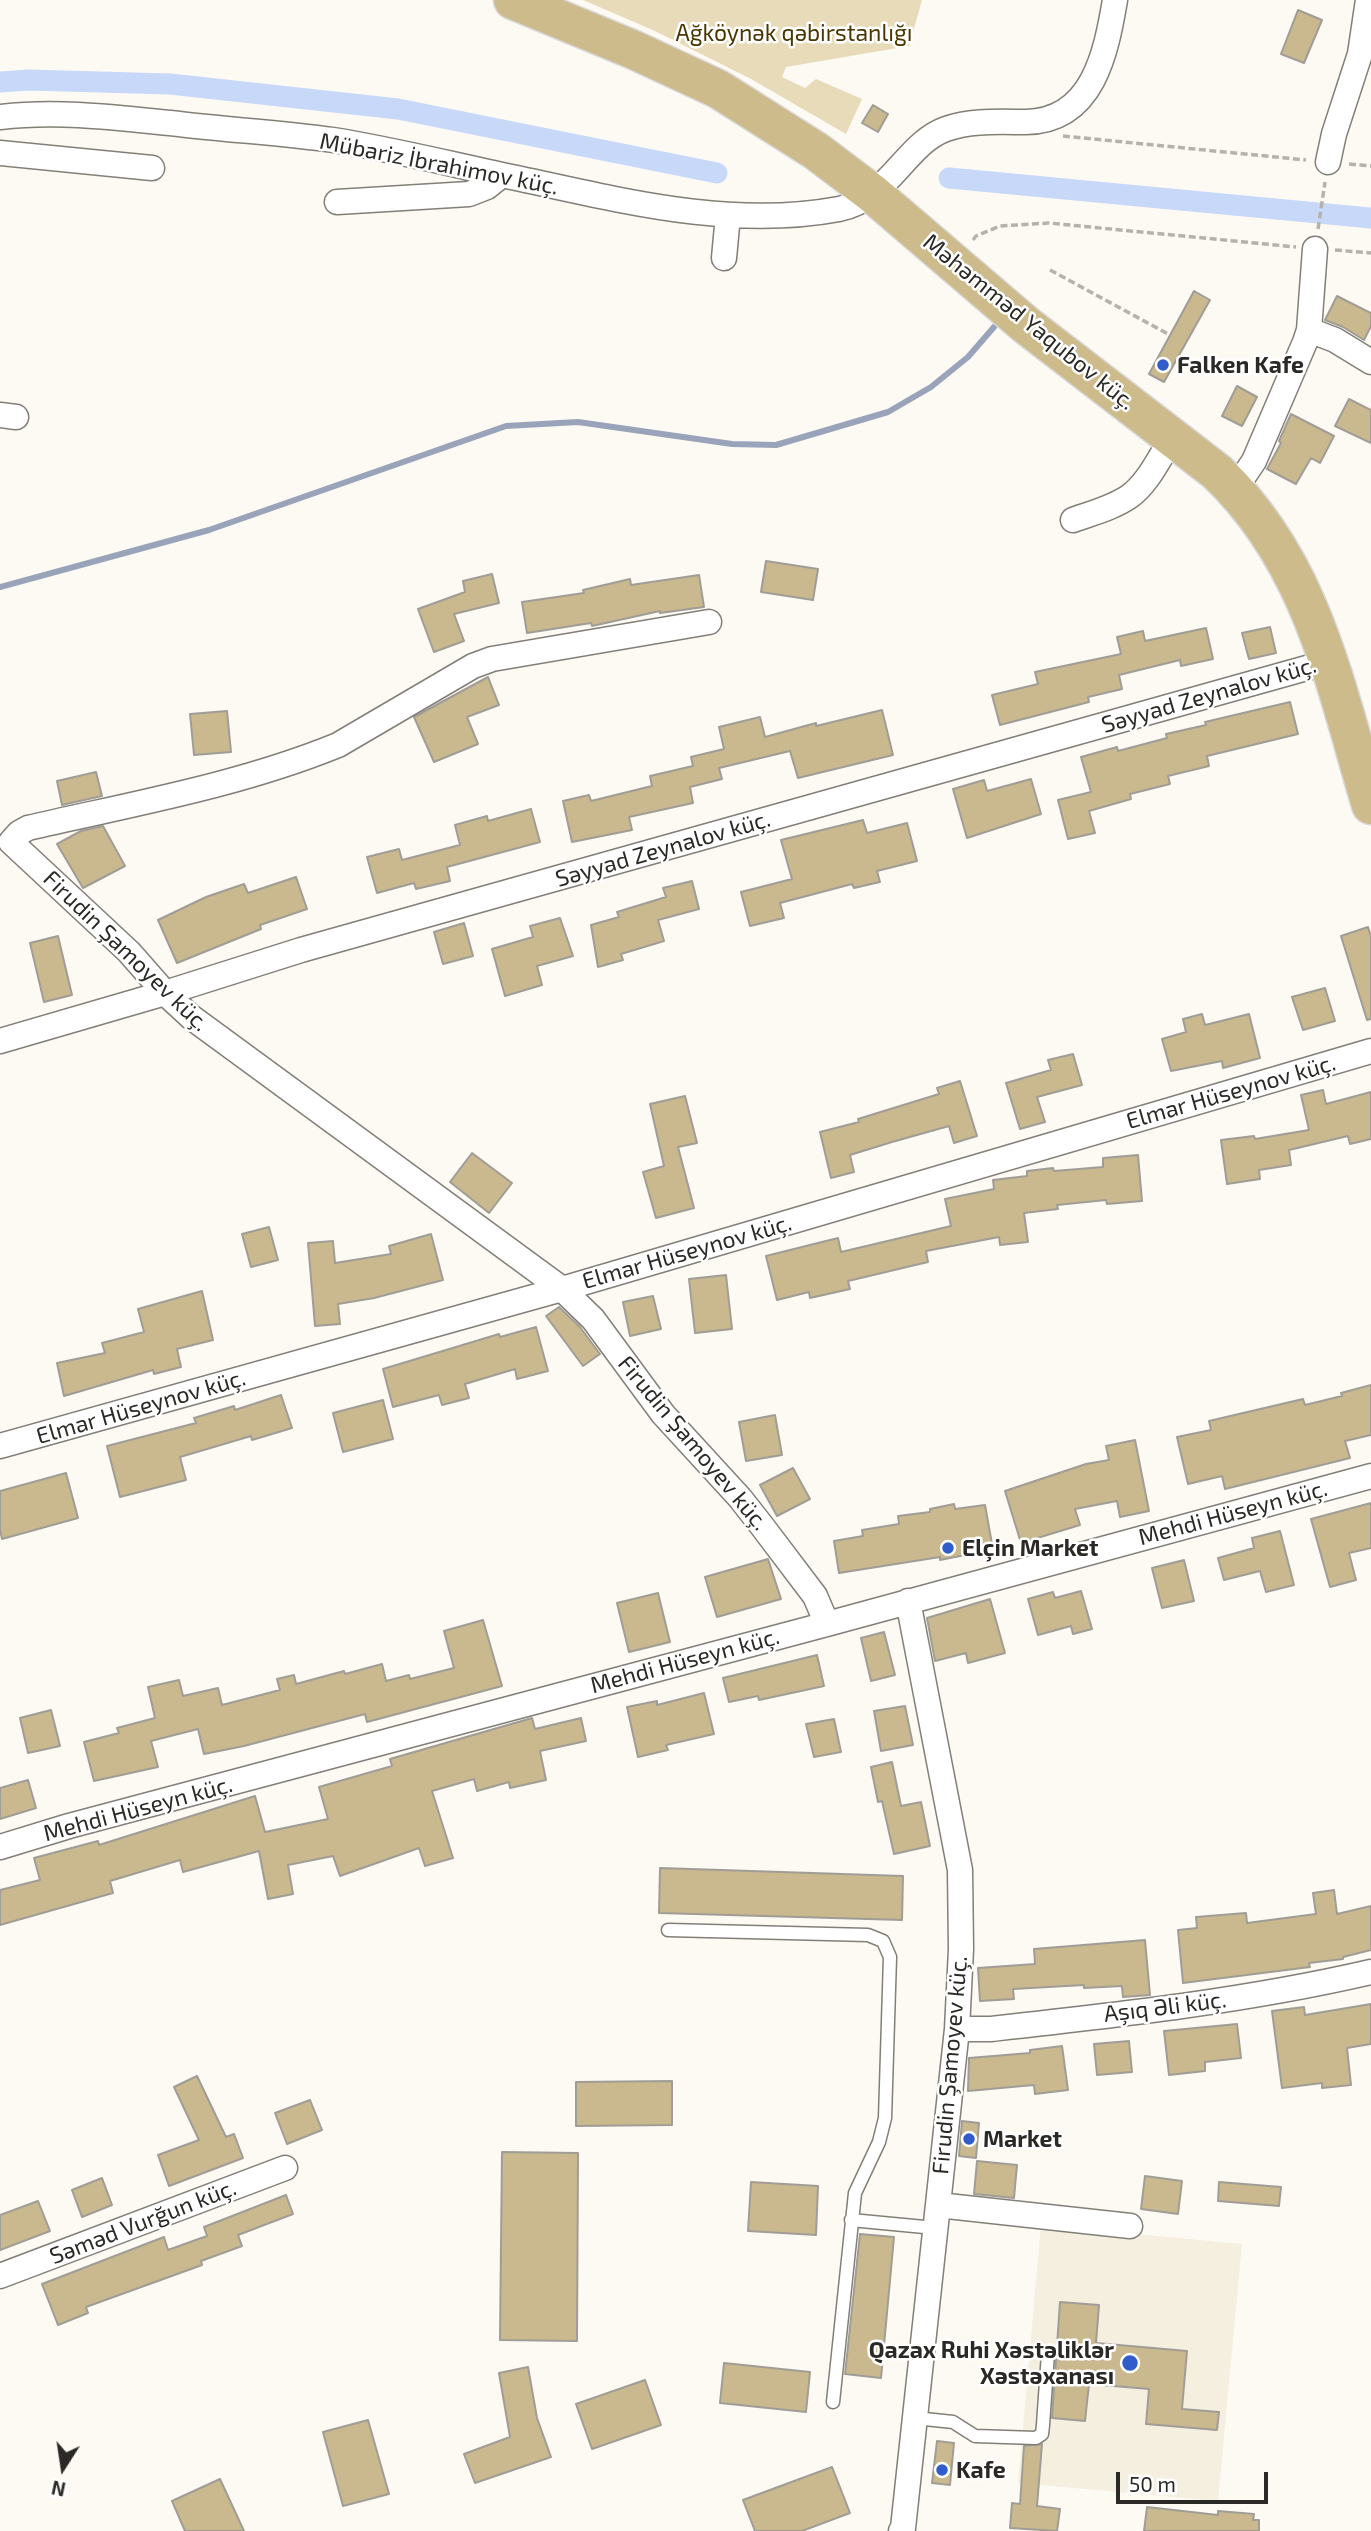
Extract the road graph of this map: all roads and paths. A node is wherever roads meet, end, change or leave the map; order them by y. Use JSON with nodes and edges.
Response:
{"nodes":[{"id":1,"x":513,"y":0,"type":"edge"},
{"id":2,"x":1115,"y":0,"type":"edge"},
{"id":3,"x":1368,"y":0,"type":"edge"},
{"id":4,"x":1361,"y":81,"type":"edge"},
{"id":5,"x":0,"y":117,"type":"edge"},
{"id":6,"x":1029,"y":122,"type":"junction"},
{"id":7,"x":0,"y":153,"type":"edge"},
{"id":8,"x":1328,"y":162,"type":"junction"},
{"id":9,"x":1371,"y":166,"type":"edge"},
{"id":10,"x":152,"y":168,"type":"dead end"},
{"id":11,"x":502,"y":175,"type":"junction"},
{"id":12,"x":873,"y":194,"type":"junction"},
{"id":13,"x":337,"y":202,"type":"dead end"},
{"id":14,"x":728,"y":215,"type":"junction"},
{"id":15,"x":1315,"y":249,"type":"junction"},
{"id":16,"x":1371,"y":253,"type":"edge"},
{"id":17,"x":724,"y":258,"type":"dead end"},
{"id":18,"x":952,"y":262,"type":"junction"},
{"id":19,"x":1050,"y":270,"type":"dead end"},
{"id":20,"x":1309,"y":330,"type":"junction"},
{"id":21,"x":1170,"y":334,"type":"dead end"},
{"id":22,"x":1371,"y":362,"type":"edge"},
{"id":23,"x":1173,"y":437,"type":"junction"},
{"id":24,"x":1235,"y":489,"type":"junction"},
{"id":25,"x":1073,"y":520,"type":"dead end"},
{"id":26,"x":709,"y":622,"type":"dead end"},
{"id":27,"x":1328,"y":662,"type":"junction"},
{"id":28,"x":1371,"y":805,"type":"edge"},
{"id":29,"x":6,"y":837,"type":"edge"},
{"id":30,"x":165,"y":993,"type":"junction"},
{"id":31,"x":0,"y":1041,"type":"edge"},
{"id":32,"x":1371,"y":1051,"type":"edge"},
{"id":33,"x":562,"y":1289,"type":"junction"},
{"id":34,"x":0,"y":1446,"type":"edge"},
{"id":35,"x":1371,"y":1476,"type":"edge"},
{"id":36,"x":908,"y":1601,"type":"junction"},
{"id":37,"x":827,"y":1624,"type":"junction"},
{"id":38,"x":0,"y":1847,"type":"edge"},
{"id":39,"x":668,"y":1930,"type":"dead end"},
{"id":40,"x":1371,"y":1972,"type":"edge"},
{"id":41,"x":957,"y":2029,"type":"junction"},
{"id":42,"x":285,"y":2168,"type":"dead end"},
{"id":43,"x":936,"y":2216,"type":"junction"},
{"id":44,"x":851,"y":2220,"type":"junction"},
{"id":45,"x":1130,"y":2225,"type":"dead end"},
{"id":46,"x":0,"y":2276,"type":"edge"},
{"id":47,"x":1048,"y":2353,"type":"dead end"},
{"id":48,"x":833,"y":2402,"type":"dead end"},
{"id":49,"x":915,"y":2418,"type":"junction"},
{"id":50,"x":910,"y":2530,"type":"edge"}],
"edges":[{"from":1,"to":12,"type":"main road","name":"Məhəmməd Yaqubov küç."},
{"from":2,"to":6,"type":"street"},
{"from":3,"to":4,"type":"street"},
{"from":4,"to":8,"type":"street"},
{"from":5,"to":11,"type":"street","name":"Mübariz İbrahimov küç."},
{"from":6,"to":8,"type":"path"},
{"from":6,"to":12,"type":"street"},
{"from":7,"to":10,"type":"street"},
{"from":8,"to":9,"type":"path"},
{"from":8,"to":15,"type":"path"},
{"from":11,"to":13,"type":"street"},
{"from":11,"to":14,"type":"street","name":"Mübariz İbrahimov küç."},
{"from":12,"to":14,"type":"street","name":"Mübariz İbrahimov küç."},
{"from":12,"to":18,"type":"main road","name":"Məhəmməd Yaqubov küç."},
{"from":14,"to":17,"type":"street"},
{"from":15,"to":16,"type":"path"},
{"from":15,"to":18,"type":"path"},
{"from":15,"to":20,"type":"street"},
{"from":18,"to":23,"type":"main road","name":"Məhəmməd Yaqubov küç."},
{"from":19,"to":21,"type":"path"},
{"from":20,"to":22,"type":"street"},
{"from":20,"to":24,"type":"street"},
{"from":23,"to":24,"type":"main road","name":"Məhəmməd Yaqubov küç."},
{"from":23,"to":25,"type":"street"},
{"from":24,"to":27,"type":"main road","name":"Məhəmməd Yaqubov küç."},
{"from":26,"to":29,"type":"street","name":"Firudin Şamoyev küç."},
{"from":27,"to":28,"type":"main road","name":"Məhəmməd Yaqubov küç."},
{"from":27,"to":30,"type":"street","name":"Səyyad Zeynalov küç."},
{"from":29,"to":30,"type":"street","name":"Firudin Şamoyev küç."},
{"from":30,"to":31,"type":"street","name":"Səyyad Zeynalov küç."},
{"from":30,"to":33,"type":"street","name":"Firudin Şamoyev küç."},
{"from":32,"to":33,"type":"street","name":"Elmar Hüseynov küç."},
{"from":33,"to":34,"type":"street","name":"Elmar Hüseynov küç."},
{"from":33,"to":37,"type":"street","name":"Firudin Şamoyev küç."},
{"from":35,"to":36,"type":"street","name":"Mehdi Hüseyn küç."},
{"from":36,"to":37,"type":"street","name":"Mehdi Hüseyn küç."},
{"from":36,"to":41,"type":"street","name":"Firudin Şamoyev küç."},
{"from":37,"to":38,"type":"street","name":"Mehdi Hüseyn küç."},
{"from":39,"to":44,"type":"lane"},
{"from":40,"to":41,"type":"street","name":"Aşıq Əli küç."},
{"from":41,"to":43,"type":"street","name":"Firudin Şamoyev küç."},
{"from":42,"to":46,"type":"street","name":"Səməd Vurğun küç."},
{"from":43,"to":44,"type":"lane"},
{"from":43,"to":45,"type":"street"},
{"from":43,"to":49,"type":"street","name":"Firudin Şamoyev küç."},
{"from":44,"to":48,"type":"lane"},
{"from":47,"to":49,"type":"lane"},
{"from":49,"to":50,"type":"street","name":"Firudin Şamoyev küç."}]}
